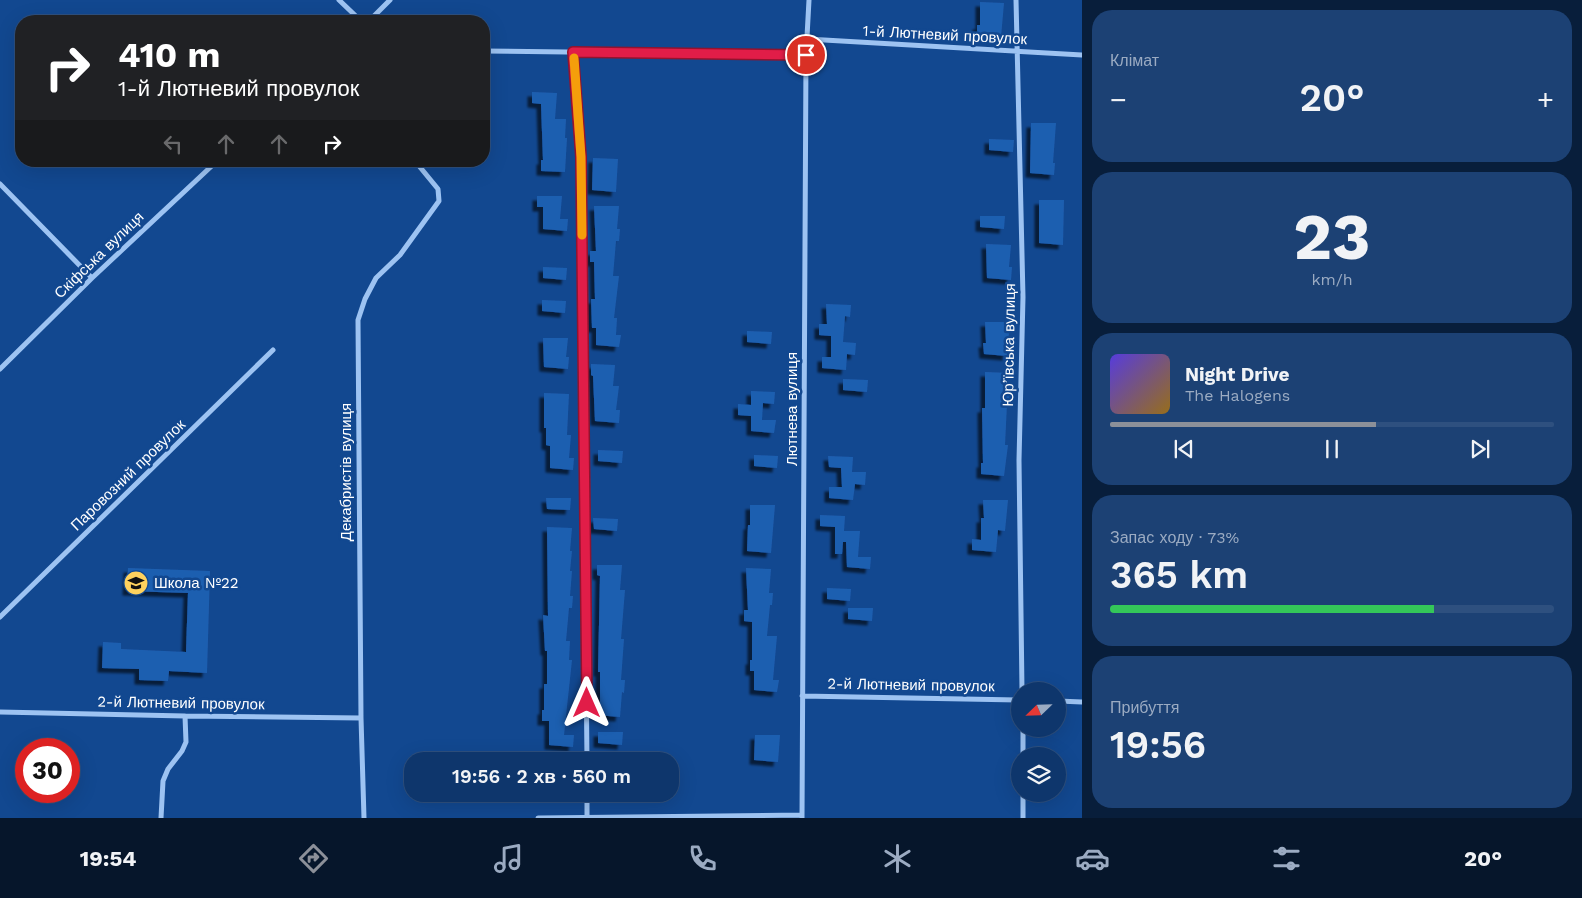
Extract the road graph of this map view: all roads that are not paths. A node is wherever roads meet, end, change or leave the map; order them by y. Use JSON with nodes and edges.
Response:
{"nodes":[{"id":1,"x":340,"y":0,"type":"edge"},
{"id":2,"x":390,"y":0,"type":"edge"},
{"id":3,"x":809,"y":0,"type":"edge"},
{"id":4,"x":1016,"y":0,"type":"edge"},
{"id":5,"x":355,"y":15,"type":"edge"},
{"id":6,"x":375,"y":15,"type":"edge"},
{"id":7,"x":807,"y":39,"type":"junction"},
{"id":8,"x":490,"y":51,"type":"edge"},
{"id":9,"x":573,"y":52,"type":"junction"},
{"id":10,"x":1017,"y":52,"type":"junction"},
{"id":11,"x":806,"y":55,"type":"junction"},
{"id":12,"x":1082,"y":55,"type":"edge"},
{"id":13,"x":211,"y":167,"type":"edge"},
{"id":14,"x":420,"y":167,"type":"edge"},
{"id":15,"x":0,"y":184,"type":"edge"},
{"id":16,"x":92,"y":278,"type":"junction"},
{"id":17,"x":273,"y":350,"type":"dead end"},
{"id":18,"x":0,"y":369,"type":"edge"},
{"id":19,"x":0,"y":617,"type":"edge"},
{"id":20,"x":1022,"y":682,"type":"edge"},
{"id":21,"x":802,"y":696,"type":"junction"},
{"id":22,"x":1011,"y":700,"type":"edge"},
{"id":23,"x":1066,"y":701,"type":"edge"},
{"id":24,"x":1082,"y":702,"type":"edge"},
{"id":25,"x":0,"y":712,"type":"edge"},
{"id":26,"x":185,"y":716,"type":"junction"},
{"id":27,"x":361,"y":718,"type":"junction"},
{"id":28,"x":587,"y":752,"type":"edge"},
{"id":29,"x":587,"y":802,"type":"edge"},
{"id":30,"x":1023,"y":802,"type":"edge"},
{"id":31,"x":802,"y":816,"type":"edge"},
{"id":32,"x":161,"y":818,"type":"edge"},
{"id":33,"x":364,"y":818,"type":"edge"},
{"id":34,"x":538,"y":818,"type":"edge"},
{"id":35,"x":587,"y":818,"type":"edge"},
{"id":36,"x":1023,"y":818,"type":"edge"}],
"edges":[{"from":1,"to":5,"type":"street"},
{"from":2,"to":6,"type":"street"},
{"from":3,"to":7,"type":"street","name":"Лютнева вулиця"},
{"from":4,"to":10,"type":"street","name":"Юр’ївська вулиця"},
{"from":7,"to":10,"type":"street","name":"1-й Лютневий провулок"},
{"from":7,"to":11,"type":"street","name":"Лютнева вулиця"},
{"from":8,"to":9,"type":"street"},
{"from":9,"to":11,"type":"street"},
{"from":9,"to":28,"type":"street"},
{"from":10,"to":12,"type":"street","name":"1-й Лютневий провулок"},
{"from":10,"to":20,"type":"street","name":"Юр’ївська вулиця"},
{"from":11,"to":21,"type":"street","name":"Лютнева вулиця"},
{"from":13,"to":16,"type":"street","name":"Скіфська вулиця"},
{"from":14,"to":27,"type":"street","name":"Декабристів вулиця"},
{"from":15,"to":16,"type":"street"},
{"from":16,"to":18,"type":"street","name":"Скіфська вулиця"},
{"from":17,"to":19,"type":"street","name":"Паровозний провулок"},
{"from":21,"to":22,"type":"street","name":"2-й Лютневий провулок"},
{"from":21,"to":31,"type":"street","name":"Лютнева вулиця"},
{"from":23,"to":24,"type":"street"},
{"from":25,"to":26,"type":"street","name":"2-й Лютневий провулок"},
{"from":26,"to":27,"type":"street","name":"2-й Лютневий провулок"},
{"from":26,"to":32,"type":"street"},
{"from":27,"to":33,"type":"street","name":"Декабристів вулиця"},
{"from":29,"to":35,"type":"street"},
{"from":30,"to":36,"type":"street"},
{"from":31,"to":35,"type":"street"},
{"from":34,"to":35,"type":"street"}]}
